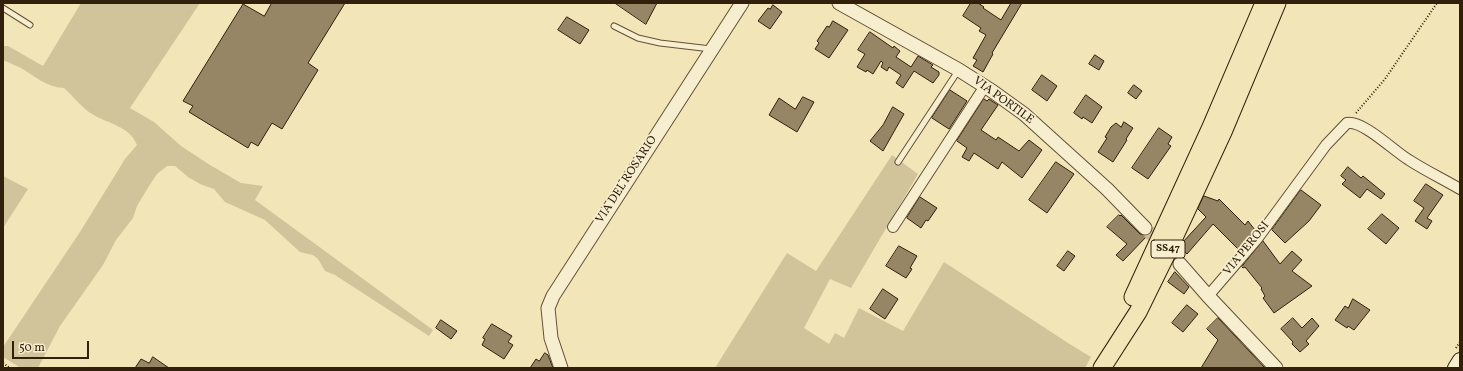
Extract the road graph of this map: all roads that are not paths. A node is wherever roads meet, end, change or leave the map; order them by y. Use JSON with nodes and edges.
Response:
{"nodes":[{"id":1,"x":742,"y":3,"type":"edge"},
{"id":2,"x":839,"y":3,"type":"edge"},
{"id":3,"x":3,"y":8,"type":"edge"},
{"id":4,"x":1269,"y":8,"type":"edge"},
{"id":5,"x":30,"y":25,"type":"dead end"},
{"id":6,"x":614,"y":26,"type":"dead end"},
{"id":7,"x":712,"y":49,"type":"junction"},
{"id":8,"x":959,"y":70,"type":"junction"},
{"id":9,"x":985,"y":86,"type":"junction"},
{"id":10,"x":898,"y":162,"type":"dead end"},
{"id":11,"x":1460,"y":189,"type":"edge"},
{"id":12,"x":892,"y":227,"type":"dead end"},
{"id":13,"x":1145,"y":228,"type":"tunnel mouth"},
{"id":14,"x":1180,"y":264,"type":"tunnel mouth"},
{"id":15,"x":1208,"y":296,"type":"junction"},
{"id":16,"x":1460,"y":360,"type":"edge"},
{"id":17,"x":1103,"y":365,"type":"edge"},
{"id":18,"x":561,"y":368,"type":"edge"},
{"id":19,"x":1276,"y":368,"type":"edge"},
{"id":20,"x":1455,"y":368,"type":"edge"}],
"edges":[{"from":1,"to":7,"type":"street","name":"VIA DEL ROSARIO"},
{"from":2,"to":8,"type":"street","name":"VIA PORTILE"},
{"from":3,"to":5,"type":"lane"},
{"from":4,"to":17,"type":"highway","number":"SS47"},
{"from":4,"to":17,"type":"highway","number":"SS47"},
{"from":6,"to":7,"type":"lane"},
{"from":7,"to":18,"type":"street","name":"VIA DEL ROSARIO"},
{"from":8,"to":9,"type":"street","name":"VIA PORTILE"},
{"from":8,"to":10,"type":"lane"},
{"from":9,"to":12,"type":"street"},
{"from":9,"to":13,"type":"street","name":"VIA PORTILE"},
{"from":11,"to":15,"type":"street","name":"VIA PEROSI"},
{"from":14,"to":15,"type":"street"},
{"from":15,"to":19,"type":"street"},
{"from":16,"to":20,"type":"main road"}]}
